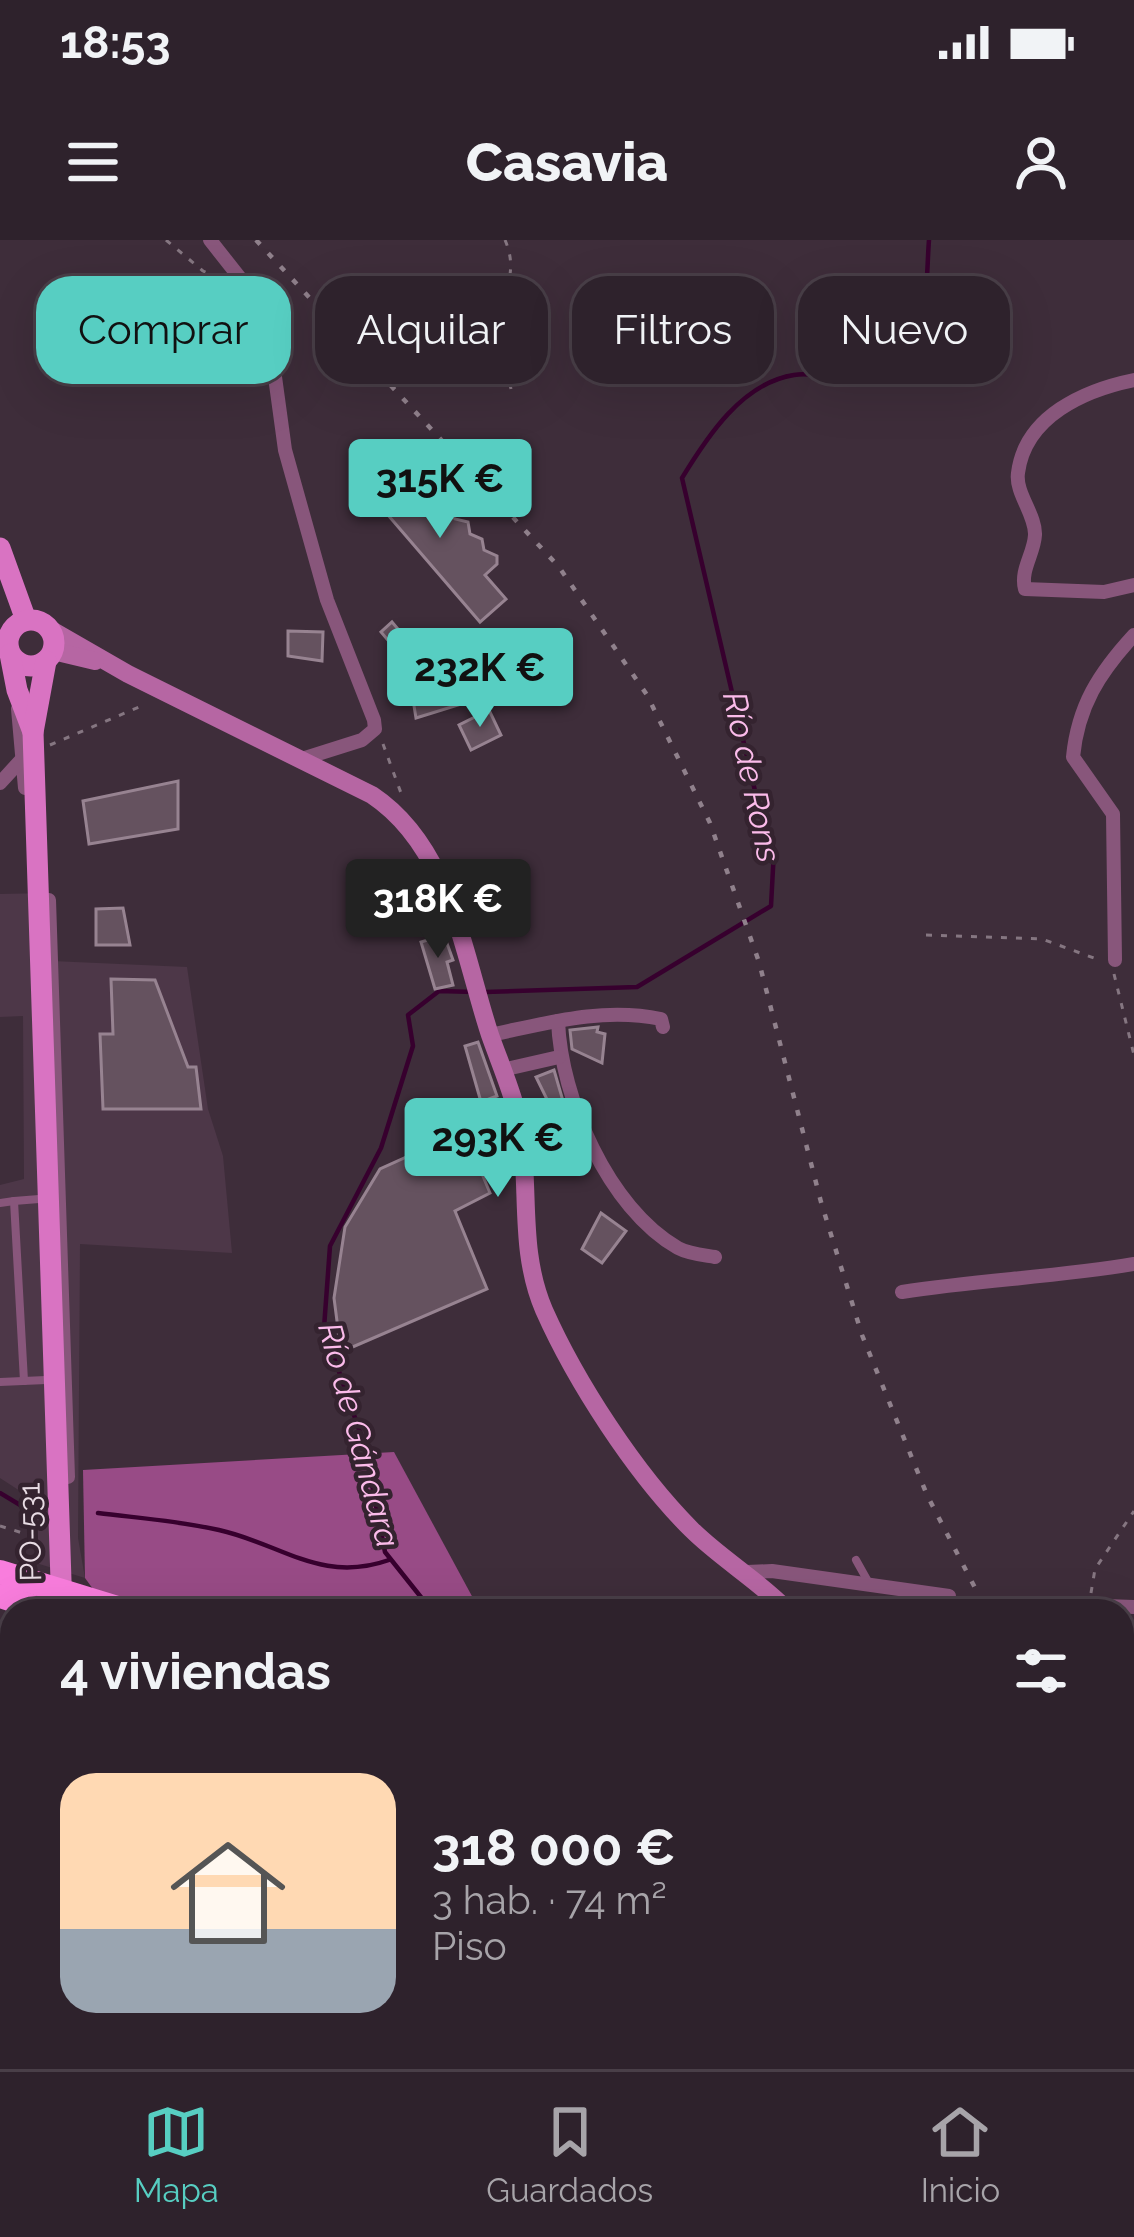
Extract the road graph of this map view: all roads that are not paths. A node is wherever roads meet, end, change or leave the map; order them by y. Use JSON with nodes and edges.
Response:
{"nodes":[{"id":1,"x":210,"y":240,"type":"edge"},
{"id":2,"x":1134,"y":380,"type":"edge"},
{"id":3,"x":0,"y":548,"type":"edge"},
{"id":4,"x":1134,"y":585,"type":"edge"},
{"id":5,"x":26,"y":620,"type":"junction"},
{"id":6,"x":49,"y":628,"type":"junction"},
{"id":7,"x":1134,"y":635,"type":"edge"},
{"id":8,"x":10,"y":653,"type":"junction"},
{"id":9,"x":49,"y":657,"type":"junction"},
{"id":10,"x":121,"y":670,"type":"junction"},
{"id":11,"x":16,"y":690,"type":"junction"},
{"id":12,"x":38,"y":740,"type":"junction"},
{"id":13,"x":22,"y":758,"type":"junction"},
{"id":14,"x":302,"y":759,"type":"junction"},
{"id":15,"x":0,"y":783,"type":"edge"},
{"id":16,"x":1115,"y":960,"type":"road end"},
{"id":17,"x":558,"y":1021,"type":"junction"},
{"id":18,"x":663,"y":1027,"type":"dead end"},
{"id":19,"x":490,"y":1035,"type":"junction"},
{"id":20,"x":559,"y":1057,"type":"junction"},
{"id":21,"x":502,"y":1070,"type":"junction"},
{"id":22,"x":39,"y":1199,"type":"junction"},
{"id":23,"x":14,"y":1201,"type":"junction"},
{"id":24,"x":0,"y":1202,"type":"edge"},
{"id":25,"x":715,"y":1257,"type":"dead end"},
{"id":26,"x":1134,"y":1264,"type":"edge"},
{"id":27,"x":902,"y":1292,"type":"dead end"},
{"id":28,"x":46,"y":1380,"type":"junction"},
{"id":29,"x":0,"y":1382,"type":"edge"},
{"id":30,"x":24,"y":1382,"type":"junction"},
{"id":31,"x":60,"y":1552,"type":"junction"},
{"id":32,"x":856,"y":1560,"type":"dead end"},
{"id":33,"x":0,"y":1572,"type":"edge"},
{"id":34,"x":747,"y":1572,"type":"junction"},
{"id":35,"x":871,"y":1586,"type":"junction"},
{"id":36,"x":949,"y":1596,"type":"dead end"},
{"id":37,"x":62,"y":1599,"type":"edge"},
{"id":38,"x":89,"y":1599,"type":"edge"},
{"id":39,"x":775,"y":1599,"type":"edge"}],
"edges":[{"from":1,"to":14,"type":"street"},
{"from":2,"to":4,"type":"street"},
{"from":3,"to":5,"type":"main road"},
{"from":5,"to":6,"type":"main road"},
{"from":5,"to":8,"type":"main road"},
{"from":6,"to":9,"type":"main road"},
{"from":6,"to":10,"type":"main road"},
{"from":7,"to":16,"type":"street"},
{"from":8,"to":9,"type":"main road"},
{"from":8,"to":11,"type":"main road","number":"PO-531"},
{"from":9,"to":10,"type":"main road"},
{"from":9,"to":12,"type":"main road"},
{"from":10,"to":14,"type":"main road"},
{"from":11,"to":12,"type":"main road"},
{"from":11,"to":13,"type":"street","number":"PO-531"},
{"from":12,"to":31,"type":"main road","name":"PO-531"},
{"from":13,"to":15,"type":"street"},
{"from":13,"to":22,"type":"street","number":"PO-531"},
{"from":14,"to":19,"type":"main road"},
{"from":17,"to":18,"type":"street"},
{"from":17,"to":19,"type":"street"},
{"from":17,"to":20,"type":"street"},
{"from":19,"to":21,"type":"main road"},
{"from":20,"to":21,"type":"street"},
{"from":20,"to":25,"type":"street"},
{"from":21,"to":34,"type":"main road"},
{"from":22,"to":23,"type":"lane"},
{"from":22,"to":28,"type":"street","number":"PO-531"},
{"from":23,"to":24,"type":"lane"},
{"from":23,"to":30,"type":"lane"},
{"from":26,"to":27,"type":"street"},
{"from":28,"to":30,"type":"lane"},
{"from":28,"to":31,"type":"street","number":"PO-531"},
{"from":29,"to":30,"type":"lane"},
{"from":31,"to":37,"type":"main road","name":"PO-531"},
{"from":32,"to":35,"type":"lane"},
{"from":33,"to":38,"type":"highway","bridge":true},
{"from":34,"to":35,"type":"street"},
{"from":34,"to":39,"type":"main road"},
{"from":35,"to":36,"type":"street"}]}
